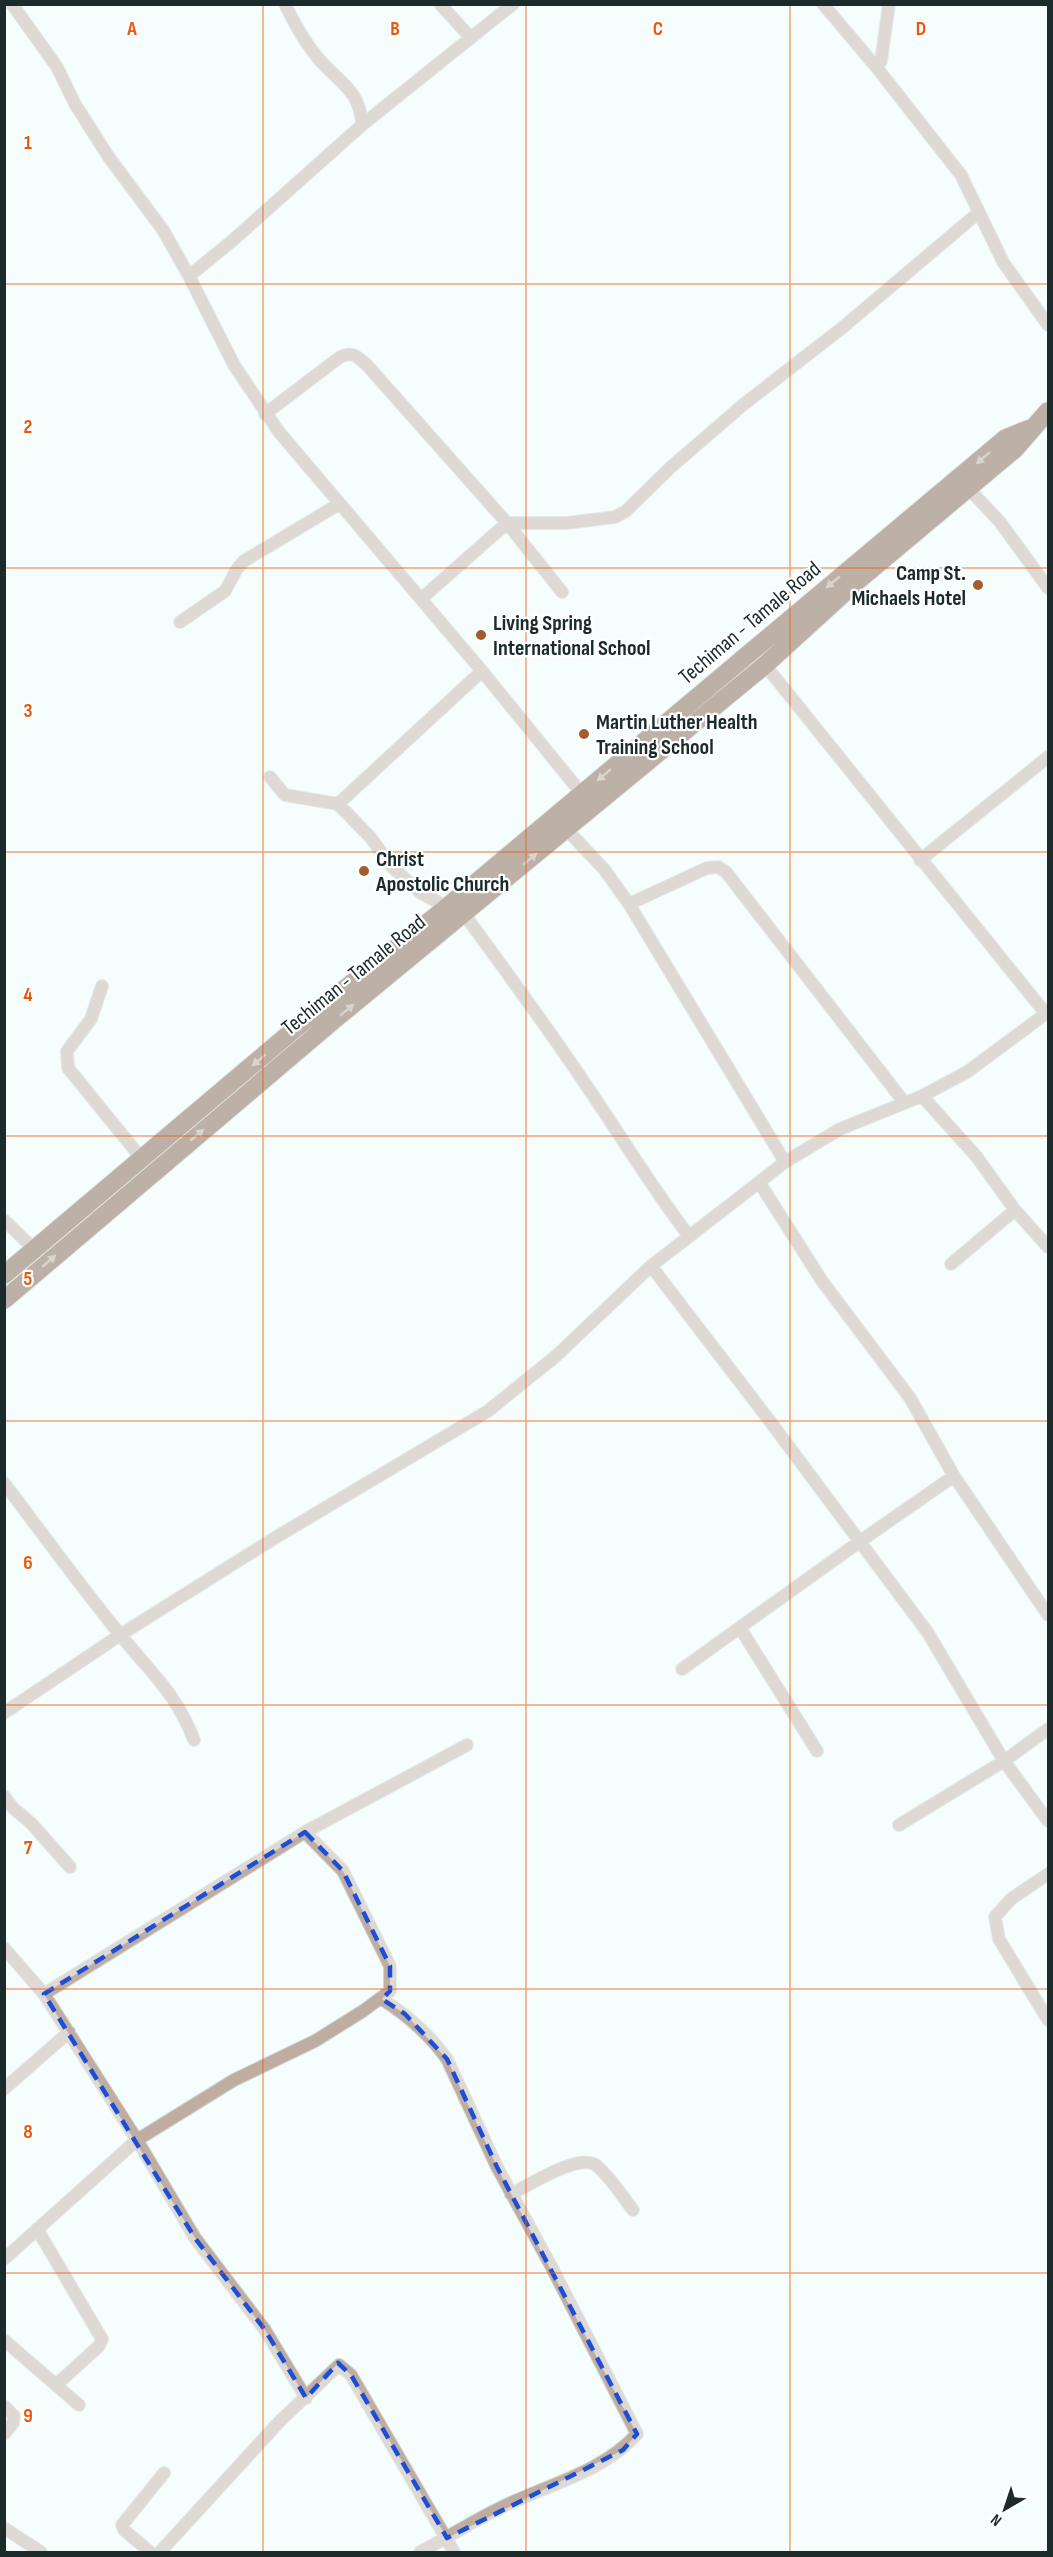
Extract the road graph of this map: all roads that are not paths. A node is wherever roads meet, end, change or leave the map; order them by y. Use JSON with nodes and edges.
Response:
{"nodes":[{"id":1,"x":12,"y":4,"type":"edge"},
{"id":2,"x":285,"y":4,"type":"edge"},
{"id":3,"x":440,"y":4,"type":"edge"},
{"id":4,"x":513,"y":4,"type":"edge"},
{"id":5,"x":823,"y":4,"type":"edge"},
{"id":6,"x":890,"y":4,"type":"edge"},
{"id":7,"x":471,"y":38,"type":"junction"},
{"id":8,"x":877,"y":68,"type":"junction"},
{"id":9,"x":362,"y":125,"type":"junction"},
{"id":10,"x":978,"y":213,"type":"junction"},
{"id":11,"x":189,"y":276,"type":"junction"},
{"id":12,"x":1048,"y":325,"type":"edge"},
{"id":13,"x":1048,"y":411,"type":"edge"},
{"id":14,"x":265,"y":414,"type":"junction"},
{"id":15,"x":1032,"y":428,"type":"junction"},
{"id":16,"x":968,"y":488,"type":"junction"},
{"id":17,"x":339,"y":504,"type":"junction"},
{"id":18,"x":507,"y":523,"type":"junction"},
{"id":19,"x":1048,"y":588,"type":"edge"},
{"id":20,"x":562,"y":592,"type":"dead end"},
{"id":21,"x":421,"y":599,"type":"junction"},
{"id":22,"x":180,"y":622,"type":"dead end"},
{"id":23,"x":765,"y":665,"type":"junction"},
{"id":24,"x":482,"y":671,"type":"junction"},
{"id":25,"x":1048,"y":757,"type":"edge"},
{"id":26,"x":270,"y":777,"type":"dead end"},
{"id":27,"x":582,"y":794,"type":"junction"},
{"id":28,"x":338,"y":804,"type":"junction"},
{"id":29,"x":566,"y":829,"type":"junction"},
{"id":30,"x":921,"y":860,"type":"junction"},
{"id":31,"x":629,"y":904,"type":"junction"},
{"id":32,"x":447,"y":907,"type":"junction"},
{"id":33,"x":464,"y":914,"type":"junction"},
{"id":34,"x":102,"y":986,"type":"dead end"},
{"id":35,"x":1047,"y":1013,"type":"edge"},
{"id":36,"x":922,"y":1096,"type":"junction"},
{"id":37,"x":904,"y":1102,"type":"junction"},
{"id":38,"x":142,"y":1159,"type":"junction"},
{"id":39,"x":785,"y":1162,"type":"junction"},
{"id":40,"x":759,"y":1182,"type":"junction"},
{"id":41,"x":1015,"y":1210,"type":"junction"},
{"id":42,"x":4,"y":1220,"type":"edge"},
{"id":43,"x":689,"y":1236,"type":"junction"},
{"id":44,"x":1048,"y":1247,"type":"edge"},
{"id":45,"x":35,"y":1250,"type":"junction"},
{"id":46,"x":951,"y":1264,"type":"dead end"},
{"id":47,"x":651,"y":1266,"type":"junction"},
{"id":48,"x":4,"y":1275,"type":"edge"},
{"id":49,"x":4,"y":1300,"type":"edge"},
{"id":50,"x":954,"y":1476,"type":"junction"},
{"id":51,"x":4,"y":1483,"type":"edge"},
{"id":52,"x":859,"y":1542,"type":"junction"},
{"id":53,"x":1048,"y":1615,"type":"edge"},
{"id":54,"x":740,"y":1628,"type":"junction"},
{"id":55,"x":120,"y":1635,"type":"junction"},
{"id":56,"x":682,"y":1669,"type":"dead end"},
{"id":57,"x":4,"y":1713,"type":"edge"},
{"id":58,"x":1048,"y":1730,"type":"edge"},
{"id":59,"x":194,"y":1740,"type":"dead end"},
{"id":60,"x":467,"y":1745,"type":"dead end"},
{"id":61,"x":817,"y":1751,"type":"dead end"},
{"id":62,"x":1004,"y":1761,"type":"junction"},
{"id":63,"x":4,"y":1796,"type":"edge"},
{"id":64,"x":1048,"y":1821,"type":"edge"},
{"id":65,"x":899,"y":1825,"type":"dead end"},
{"id":66,"x":305,"y":1832,"type":"junction"},
{"id":67,"x":70,"y":1867,"type":"dead end"},
{"id":68,"x":1048,"y":1874,"type":"edge"},
{"id":69,"x":4,"y":1948,"type":"edge"},
{"id":70,"x":44,"y":1994,"type":"junction"},
{"id":71,"x":382,"y":1999,"type":"junction"},
{"id":72,"x":1048,"y":2020,"type":"edge"},
{"id":73,"x":69,"y":2032,"type":"junction"},
{"id":74,"x":4,"y":2090,"type":"edge"},
{"id":75,"x":137,"y":2140,"type":"junction"},
{"id":76,"x":511,"y":2194,"type":"junction"},
{"id":77,"x":633,"y":2210,"type":"dead end"},
{"id":78,"x":38,"y":2229,"type":"junction"},
{"id":79,"x":4,"y":2259,"type":"edge"},
{"id":80,"x":4,"y":2340,"type":"edge"},
{"id":81,"x":56,"y":2385,"type":"junction"},
{"id":82,"x":306,"y":2398,"type":"junction"},
{"id":83,"x":79,"y":2405,"type":"dead end"},
{"id":84,"x":4,"y":2406,"type":"edge"},
{"id":85,"x":4,"y":2434,"type":"edge"},
{"id":86,"x":164,"y":2473,"type":"dead end"},
{"id":87,"x":4,"y":2528,"type":"edge"},
{"id":88,"x":447,"y":2538,"type":"junction"},
{"id":89,"x":41,"y":2553,"type":"edge"},
{"id":90,"x":150,"y":2553,"type":"edge"},
{"id":91,"x":160,"y":2553,"type":"edge"},
{"id":92,"x":420,"y":2553,"type":"edge"},
{"id":93,"x":454,"y":2553,"type":"edge"}],
"edges":[{"from":1,"to":11,"type":"street"},
{"from":2,"to":9,"type":"street"},
{"from":3,"to":7,"type":"street"},
{"from":4,"to":7,"type":"street"},
{"from":5,"to":8,"type":"street"},
{"from":6,"to":8,"type":"street"},
{"from":7,"to":9,"type":"street"},
{"from":8,"to":10,"type":"street"},
{"from":9,"to":11,"type":"street"},
{"from":10,"to":12,"type":"street"},
{"from":10,"to":18,"type":"street"},
{"from":11,"to":14,"type":"street"},
{"from":13,"to":15,"type":"highway","name":"Techiman - Tamale Road"},
{"from":14,"to":17,"type":"street"},
{"from":14,"to":18,"type":"street"},
{"from":15,"to":16,"type":"highway","name":"Techiman - Tamale Road"},
{"from":15,"to":27,"type":"highway","name":"Techiman - Tamale Road","one_way":true},
{"from":16,"to":19,"type":"street"},
{"from":16,"to":23,"type":"highway","name":"Techiman - Tamale Road"},
{"from":17,"to":21,"type":"street"},
{"from":17,"to":22,"type":"street"},
{"from":18,"to":20,"type":"street"},
{"from":18,"to":21,"type":"street"},
{"from":21,"to":24,"type":"street"},
{"from":23,"to":29,"type":"highway","name":"Techiman - Tamale Road"},
{"from":23,"to":30,"type":"street"},
{"from":24,"to":27,"type":"street"},
{"from":24,"to":28,"type":"street"},
{"from":25,"to":30,"type":"street"},
{"from":26,"to":28,"type":"street"},
{"from":27,"to":32,"type":"highway","name":"Techiman - Tamale Road"},
{"from":28,"to":32,"type":"street"},
{"from":29,"to":31,"type":"street"},
{"from":33,"to":29,"type":"highway","name":"Techiman - Tamale Road","one_way":true},
{"from":30,"to":35,"type":"street"},
{"from":31,"to":37,"type":"street"},
{"from":31,"to":39,"type":"street"},
{"from":32,"to":38,"type":"highway","name":"Techiman - Tamale Road","one_way":true},
{"from":33,"to":43,"type":"street"},
{"from":49,"to":33,"type":"highway","name":"Techiman - Tamale Road","one_way":true},
{"from":34,"to":38,"type":"street"},
{"from":35,"to":36,"type":"street"},
{"from":36,"to":37,"type":"street"},
{"from":36,"to":41,"type":"street"},
{"from":37,"to":39,"type":"street"},
{"from":38,"to":45,"type":"highway","name":"Techiman - Tamale Road"},
{"from":39,"to":40,"type":"street"},
{"from":40,"to":43,"type":"street"},
{"from":40,"to":50,"type":"street"},
{"from":41,"to":44,"type":"street"},
{"from":41,"to":46,"type":"street"},
{"from":42,"to":45,"type":"street"},
{"from":43,"to":47,"type":"street"},
{"from":45,"to":48,"type":"highway","name":"Techiman - Tamale Road"},
{"from":47,"to":52,"type":"street"},
{"from":47,"to":55,"type":"street"},
{"from":50,"to":52,"type":"street"},
{"from":50,"to":53,"type":"street"},
{"from":51,"to":55,"type":"street"},
{"from":52,"to":54,"type":"street"},
{"from":52,"to":62,"type":"street"},
{"from":54,"to":56,"type":"street"},
{"from":54,"to":61,"type":"street"},
{"from":55,"to":57,"type":"street"},
{"from":55,"to":59,"type":"street"},
{"from":58,"to":62,"type":"street"},
{"from":60,"to":66,"type":"street"},
{"from":62,"to":64,"type":"street"},
{"from":62,"to":65,"type":"street"},
{"from":63,"to":67,"type":"street"},
{"from":66,"to":70,"type":"street"},
{"from":66,"to":71,"type":"street"},
{"from":68,"to":72,"type":"street"},
{"from":69,"to":70,"type":"street"},
{"from":70,"to":73,"type":"street"},
{"from":71,"to":75,"type":"street"},
{"from":71,"to":76,"type":"street"},
{"from":73,"to":74,"type":"street"},
{"from":73,"to":75,"type":"street"},
{"from":75,"to":78,"type":"street"},
{"from":75,"to":82,"type":"street"},
{"from":76,"to":77,"type":"street"},
{"from":76,"to":88,"type":"street"},
{"from":78,"to":79,"type":"street"},
{"from":78,"to":81,"type":"street"},
{"from":80,"to":81,"type":"street"},
{"from":81,"to":83,"type":"street"},
{"from":82,"to":88,"type":"street"},
{"from":82,"to":91,"type":"street"},
{"from":84,"to":85,"type":"street"},
{"from":86,"to":90,"type":"street"},
{"from":87,"to":89,"type":"street"},
{"from":88,"to":92,"type":"street"},
{"from":88,"to":93,"type":"street"}]}
